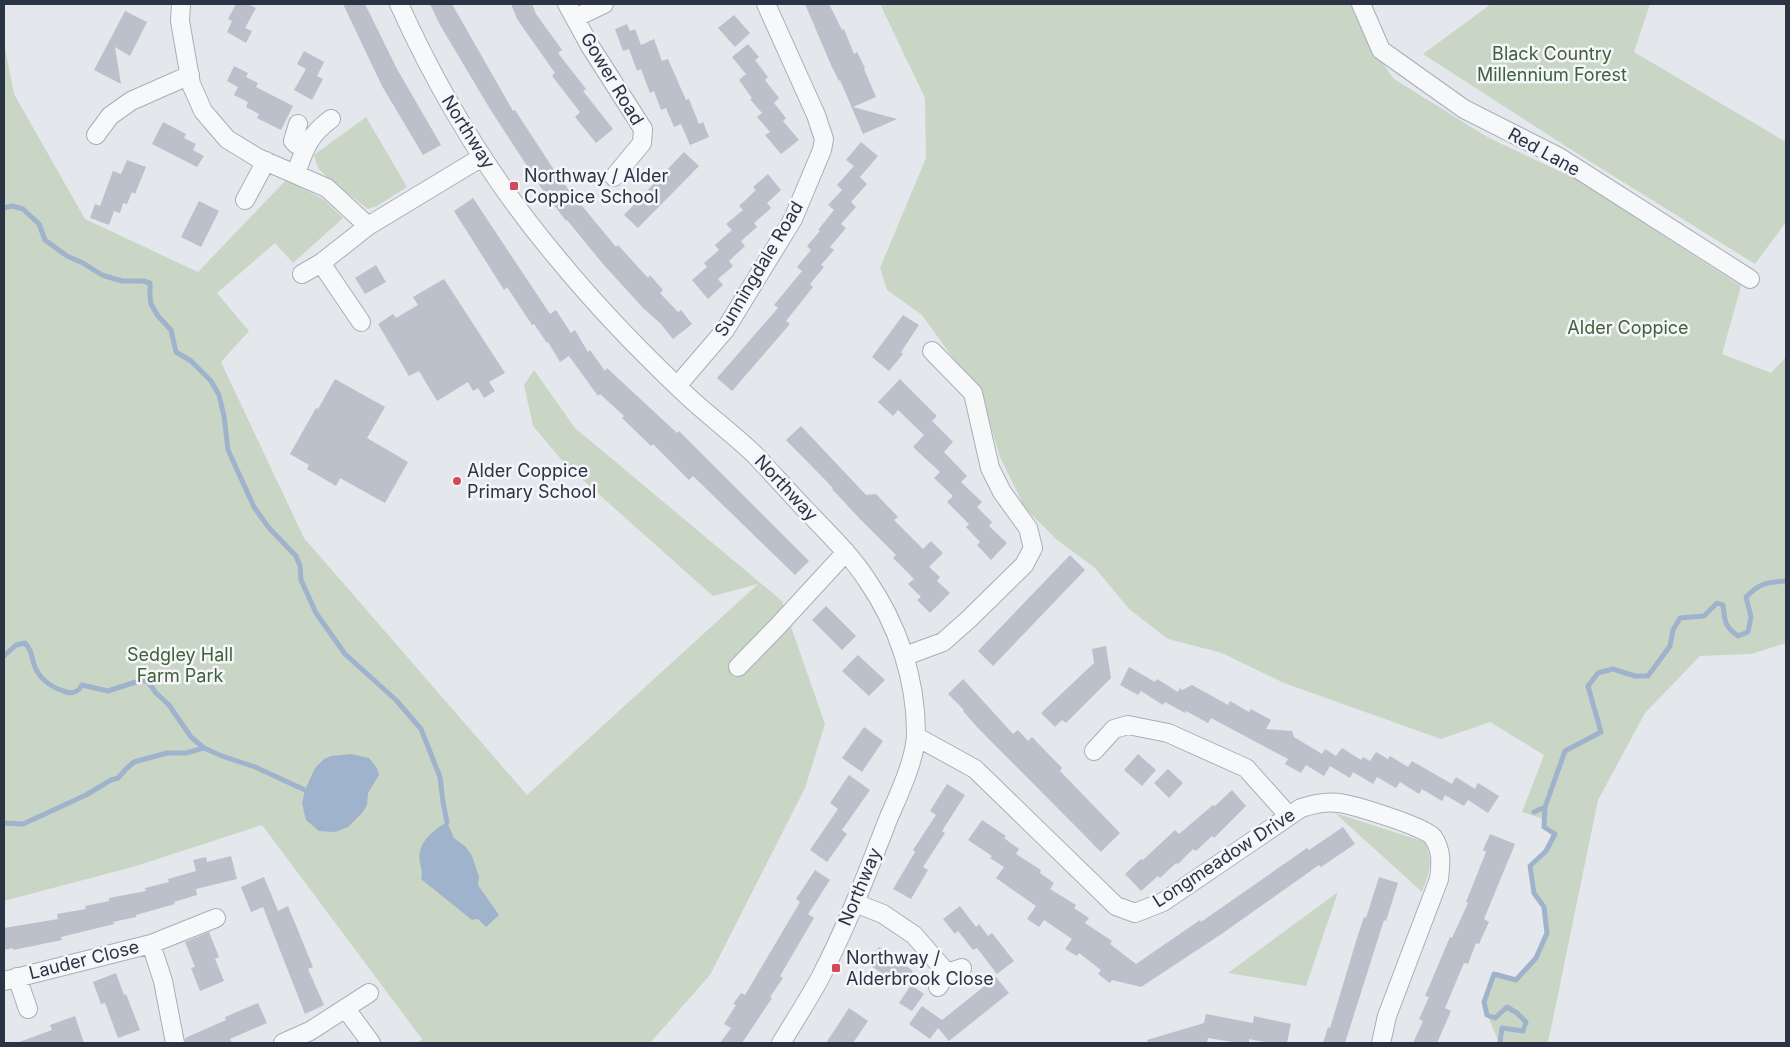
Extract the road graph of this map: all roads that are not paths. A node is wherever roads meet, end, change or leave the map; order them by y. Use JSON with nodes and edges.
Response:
{"nodes":[{"id":1,"x":181,"y":4,"type":"edge"},
{"id":2,"x":399,"y":4,"type":"edge"},
{"id":3,"x":604,"y":4,"type":"edge"},
{"id":4,"x":766,"y":4,"type":"edge"},
{"id":5,"x":1361,"y":4,"type":"edge"},
{"id":6,"x":571,"y":11,"type":"edge"},
{"id":7,"x":190,"y":75,"type":"junction"},
{"id":8,"x":331,"y":119,"type":"dead end"},
{"id":9,"x":298,"y":124,"type":"dead end"},
{"id":10,"x":96,"y":135,"type":"dead end"},
{"id":11,"x":305,"y":149,"type":"junction"},
{"id":12,"x":482,"y":157,"type":"junction"},
{"id":13,"x":266,"y":161,"type":"junction"},
{"id":14,"x":296,"y":173,"type":"junction"},
{"id":15,"x":614,"y":177,"type":"dead end"},
{"id":16,"x":245,"y":200,"type":"dead end"},
{"id":17,"x":368,"y":226,"type":"junction"},
{"id":18,"x":320,"y":264,"type":"junction"},
{"id":19,"x":302,"y":274,"type":"dead end"},
{"id":20,"x":1750,"y":279,"type":"dead end"},
{"id":21,"x":361,"y":322,"type":"dead end"},
{"id":22,"x":932,"y":350,"type":"dead end"},
{"id":23,"x":677,"y":386,"type":"junction"},
{"id":24,"x":846,"y":552,"type":"junction"},
{"id":25,"x":905,"y":656,"type":"junction"},
{"id":26,"x":738,"y":667,"type":"dead end"},
{"id":27,"x":916,"y":737,"type":"junction"},
{"id":28,"x":1094,"y":751,"type":"dead end"},
{"id":29,"x":1289,"y":816,"type":"junction"},
{"id":30,"x":855,"y":904,"type":"junction"},
{"id":31,"x":216,"y":918,"type":"dead end"},
{"id":32,"x":151,"y":944,"type":"junction"},
{"id":33,"x":949,"y":976,"type":"dead end"},
{"id":34,"x":11,"y":979,"type":"edge"},
{"id":35,"x":369,"y":993,"type":"dead end"},
{"id":36,"x":28,"y":1009,"type":"dead end"},
{"id":37,"x":346,"y":1009,"type":"junction"},
{"id":38,"x":175,"y":1043,"type":"edge"},
{"id":39,"x":284,"y":1043,"type":"edge"},
{"id":40,"x":371,"y":1043,"type":"edge"},
{"id":41,"x":781,"y":1043,"type":"edge"},
{"id":42,"x":1381,"y":1043,"type":"edge"}],
"edges":[{"from":1,"to":7,"type":"street"},
{"from":2,"to":12,"type":"street","name":"Northway"},
{"from":3,"to":6,"type":"street"},
{"from":4,"to":23,"type":"street","name":"Sunningdale Road"},
{"from":5,"to":20,"type":"street","name":"Red Lane"},
{"from":6,"to":15,"type":"street","name":"Gower Road"},
{"from":7,"to":10,"type":"street"},
{"from":7,"to":13,"type":"street"},
{"from":8,"to":11,"type":"street"},
{"from":9,"to":11,"type":"street"},
{"from":11,"to":14,"type":"street"},
{"from":12,"to":17,"type":"street"},
{"from":12,"to":23,"type":"street","name":"Northway"},
{"from":13,"to":14,"type":"street"},
{"from":13,"to":16,"type":"street"},
{"from":14,"to":17,"type":"street"},
{"from":17,"to":18,"type":"street"},
{"from":18,"to":19,"type":"street"},
{"from":18,"to":21,"type":"street"},
{"from":22,"to":25,"type":"street"},
{"from":23,"to":24,"type":"street","name":"Northway"},
{"from":24,"to":25,"type":"street","name":"Northway"},
{"from":24,"to":26,"type":"street"},
{"from":25,"to":27,"type":"street","name":"Northway"},
{"from":27,"to":29,"type":"street","name":"Longmeadow Drive"},
{"from":27,"to":30,"type":"street","name":"Northway"},
{"from":28,"to":29,"type":"street"},
{"from":29,"to":42,"type":"street","name":"Longmeadow Drive"},
{"from":30,"to":33,"type":"street"},
{"from":30,"to":41,"type":"street","name":"Northway"},
{"from":31,"to":32,"type":"street","name":"Lauder Close"},
{"from":32,"to":34,"type":"street","name":"Lauder Close"},
{"from":32,"to":38,"type":"street","name":"Lauder Close"},
{"from":34,"to":36,"type":"street","name":"Lauder Close"},
{"from":35,"to":37,"type":"street"},
{"from":37,"to":39,"type":"street"},
{"from":37,"to":40,"type":"street"}]}
